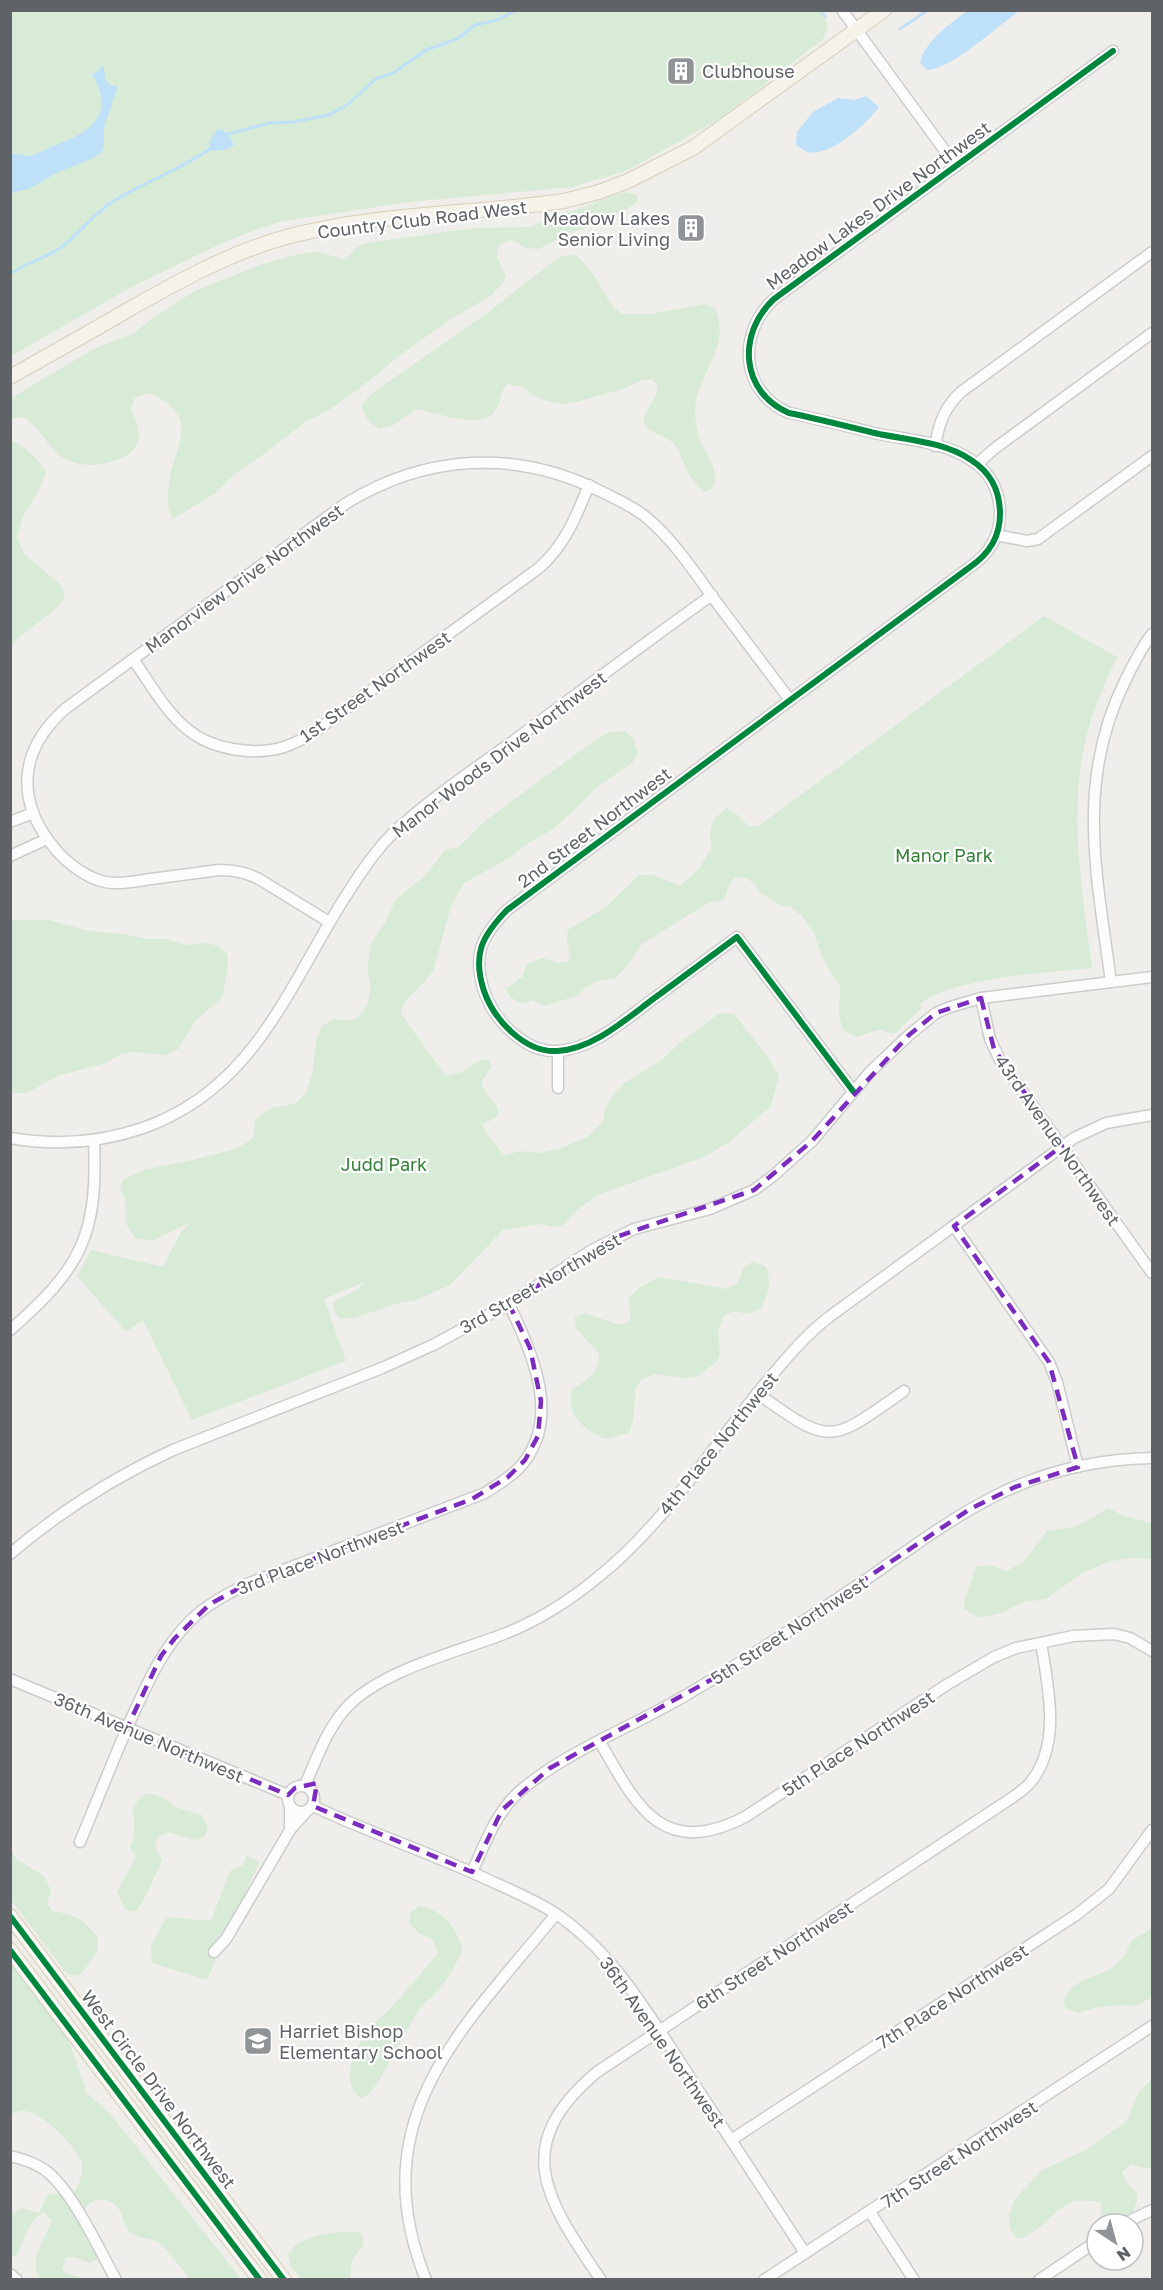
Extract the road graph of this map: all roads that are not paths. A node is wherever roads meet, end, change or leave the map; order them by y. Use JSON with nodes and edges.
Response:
{"nodes":[{"id":1,"x":842,"y":10,"type":"edge"},
{"id":2,"x":884,"y":10,"type":"edge"},
{"id":3,"x":856,"y":31,"type":"junction"},
{"id":4,"x":1113,"y":51,"type":"dead end"},
{"id":5,"x":956,"y":166,"type":"junction"},
{"id":6,"x":1152,"y":252,"type":"edge"},
{"id":7,"x":1152,"y":333,"type":"edge"},
{"id":8,"x":10,"y":377,"type":"edge"},
{"id":9,"x":935,"y":446,"type":"junction"},
{"id":10,"x":1152,"y":456,"type":"edge"},
{"id":11,"x":977,"y":464,"type":"junction"},
{"id":12,"x":589,"y":485,"type":"junction"},
{"id":13,"x":996,"y":535,"type":"junction"},
{"id":14,"x":712,"y":595,"type":"junction"},
{"id":15,"x":1152,"y":634,"type":"edge"},
{"id":16,"x":133,"y":659,"type":"junction"},
{"id":17,"x":790,"y":700,"type":"junction"},
{"id":18,"x":33,"y":813,"type":"junction"},
{"id":19,"x":10,"y":822,"type":"edge"},
{"id":20,"x":46,"y":839,"type":"junction"},
{"id":21,"x":10,"y":856,"type":"edge"},
{"id":22,"x":329,"y":922,"type":"junction"},
{"id":23,"x":1152,"y":977,"type":"edge"},
{"id":24,"x":1111,"y":982,"type":"junction"},
{"id":25,"x":981,"y":998,"type":"junction"},
{"id":26,"x":558,"y":1051,"type":"junction"},
{"id":27,"x":558,"y":1088,"type":"dead end"},
{"id":28,"x":853,"y":1091,"type":"junction"},
{"id":29,"x":1152,"y":1115,"type":"edge"},
{"id":30,"x":10,"y":1138,"type":"edge"},
{"id":31,"x":93,"y":1141,"type":"junction"},
{"id":32,"x":1062,"y":1146,"type":"junction"},
{"id":33,"x":954,"y":1226,"type":"junction"},
{"id":34,"x":1152,"y":1273,"type":"edge"},
{"id":35,"x":509,"y":1304,"type":"junction"},
{"id":36,"x":10,"y":1330,"type":"edge"},
{"id":37,"x":904,"y":1391,"type":"dead end"},
{"id":38,"x":757,"y":1393,"type":"junction"},
{"id":39,"x":1152,"y":1458,"type":"edge"},
{"id":40,"x":1078,"y":1467,"type":"junction"},
{"id":41,"x":10,"y":1554,"type":"edge"},
{"id":42,"x":1041,"y":1643,"type":"junction"},
{"id":43,"x":1152,"y":1651,"type":"edge"},
{"id":44,"x":10,"y":1679,"type":"edge"},
{"id":45,"x":127,"y":1728,"type":"junction"},
{"id":46,"x":600,"y":1742,"type":"junction"},
{"id":47,"x":305,"y":1785,"type":"junction"},
{"id":48,"x":289,"y":1800,"type":"junction"},
{"id":49,"x":310,"y":1809,"type":"junction"},
{"id":50,"x":290,"y":1830,"type":"junction"},
{"id":51,"x":1152,"y":1830,"type":"edge"},
{"id":52,"x":80,"y":1842,"type":"dead end"},
{"id":53,"x":472,"y":1872,"type":"junction"},
{"id":54,"x":556,"y":1914,"type":"junction"},
{"id":55,"x":10,"y":1916,"type":"edge"},
{"id":56,"x":10,"y":1950,"type":"edge"},
{"id":57,"x":214,"y":1953,"type":"dead end"},
{"id":58,"x":1152,"y":2026,"type":"edge"},
{"id":59,"x":659,"y":2031,"type":"junction"},
{"id":60,"x":731,"y":2140,"type":"junction"},
{"id":61,"x":10,"y":2156,"type":"edge"},
{"id":62,"x":870,"y":2212,"type":"junction"},
{"id":63,"x":1085,"y":2249,"type":"edge"},
{"id":64,"x":805,"y":2253,"type":"junction"},
{"id":65,"x":10,"y":2274,"type":"edge"},
{"id":66,"x":17,"y":2280,"type":"edge"},
{"id":67,"x":116,"y":2280,"type":"edge"},
{"id":68,"x":260,"y":2280,"type":"edge"},
{"id":69,"x":284,"y":2280,"type":"edge"},
{"id":70,"x":426,"y":2280,"type":"edge"},
{"id":71,"x":601,"y":2280,"type":"edge"},
{"id":72,"x":764,"y":2280,"type":"edge"},
{"id":73,"x":914,"y":2280,"type":"edge"},
{"id":74,"x":1039,"y":2280,"type":"edge"}],
"edges":[{"from":1,"to":3,"type":"street"},
{"from":2,"to":3,"type":"main road","name":"Country Club Road West"},
{"from":3,"to":5,"type":"street"},
{"from":3,"to":8,"type":"main road","name":"Country Club Road West"},
{"from":4,"to":5,"type":"street","name":"Meadow Lakes Drive Northwest"},
{"from":5,"to":9,"type":"street","name":"Meadow Lakes Drive Northwest"},
{"from":6,"to":9,"type":"street"},
{"from":7,"to":11,"type":"street"},
{"from":9,"to":11,"type":"street","name":"Meadow Lakes Drive Northwest"},
{"from":10,"to":13,"type":"street"},
{"from":11,"to":13,"type":"street","name":"Meadow Lakes Drive Northwest"},
{"from":12,"to":14,"type":"street","name":"Manorview Drive Northwest"},
{"from":12,"to":16,"type":"street","name":"Manorview Drive Northwest"},
{"from":12,"to":16,"type":"street","name":"1st Street Northwest"},
{"from":13,"to":17,"type":"street","name":"Meadow Lakes Drive Northwest"},
{"from":14,"to":17,"type":"street","name":"Manorview Drive Northwest"},
{"from":14,"to":22,"type":"street","name":"Manor Woods Drive Northwest"},
{"from":15,"to":24,"type":"street"},
{"from":16,"to":18,"type":"street","name":"Manorview Drive Northwest"},
{"from":17,"to":26,"type":"street","name":"2nd Street Northwest"},
{"from":18,"to":19,"type":"street"},
{"from":18,"to":20,"type":"street","name":"Manorview Drive Northwest"},
{"from":20,"to":21,"type":"street"},
{"from":20,"to":22,"type":"street","name":"Manorview Drive Northwest"},
{"from":22,"to":31,"type":"street","name":"Manor Woods Drive Northwest"},
{"from":23,"to":24,"type":"street","name":"3rd Street Northwest"},
{"from":24,"to":25,"type":"street","name":"3rd Street Northwest"},
{"from":25,"to":28,"type":"street","name":"3rd Street Northwest"},
{"from":25,"to":32,"type":"street","name":"43rd Avenue Northwest"},
{"from":26,"to":27,"type":"street"},
{"from":26,"to":28,"type":"street"},
{"from":28,"to":35,"type":"street","name":"3rd Street Northwest"},
{"from":29,"to":32,"type":"street","name":"4th Place Northwest"},
{"from":30,"to":31,"type":"street","name":"Manor Woods Drive Northwest"},
{"from":31,"to":36,"type":"street"},
{"from":32,"to":33,"type":"street","name":"4th Place Northwest"},
{"from":32,"to":34,"type":"street","name":"43rd Avenue Northwest"},
{"from":33,"to":38,"type":"street","name":"4th Place Northwest"},
{"from":33,"to":40,"type":"street"},
{"from":35,"to":41,"type":"street","name":"3rd Street Northwest"},
{"from":35,"to":45,"type":"street","name":"3rd Place Northwest"},
{"from":37,"to":38,"type":"street"},
{"from":38,"to":47,"type":"street","name":"4th Place Northwest"},
{"from":39,"to":40,"type":"street","name":"5th Street Northwest"},
{"from":40,"to":46,"type":"street","name":"5th Street Northwest"},
{"from":42,"to":43,"type":"street","name":"5th Place Northwest"},
{"from":42,"to":46,"type":"street","name":"5th Place Northwest"},
{"from":42,"to":59,"type":"street","name":"6th Street Northwest"},
{"from":44,"to":45,"type":"street","name":"36th Avenue Northwest"},
{"from":45,"to":48,"type":"street","name":"36th Avenue Northwest"},
{"from":45,"to":52,"type":"street","name":"3rd Place Northwest"},
{"from":46,"to":53,"type":"street","name":"5th Street Northwest"},
{"from":47,"to":48,"type":"street"},
{"from":47,"to":49,"type":"street"},
{"from":48,"to":49,"type":"street","name":"36th Avenue Northwest"},
{"from":48,"to":50,"type":"street"},
{"from":49,"to":50,"type":"street"},
{"from":49,"to":53,"type":"street","name":"36th Avenue Northwest"},
{"from":50,"to":57,"type":"street"},
{"from":51,"to":60,"type":"street","name":"7th Place Northwest"},
{"from":53,"to":54,"type":"street","name":"36th Avenue Northwest"},
{"from":54,"to":59,"type":"street","name":"36th Avenue Northwest"},
{"from":54,"to":70,"type":"street"},
{"from":55,"to":69,"type":"main road","name":"West Circle Drive Northwest"},
{"from":56,"to":68,"type":"main road","name":"West Circle Drive Northwest"},
{"from":58,"to":62,"type":"street","name":"7th Street Northwest"},
{"from":59,"to":60,"type":"street","name":"36th Avenue Northwest"},
{"from":59,"to":71,"type":"street","name":"6th Street Northwest"},
{"from":60,"to":64,"type":"street","name":"36th Avenue Northwest"},
{"from":61,"to":67,"type":"street"},
{"from":62,"to":64,"type":"street","name":"7th Street Northwest"},
{"from":62,"to":73,"type":"street"},
{"from":63,"to":74,"type":"street"},
{"from":64,"to":72,"type":"street","name":"7th Street Northwest"},
{"from":65,"to":66,"type":"street"}]}
